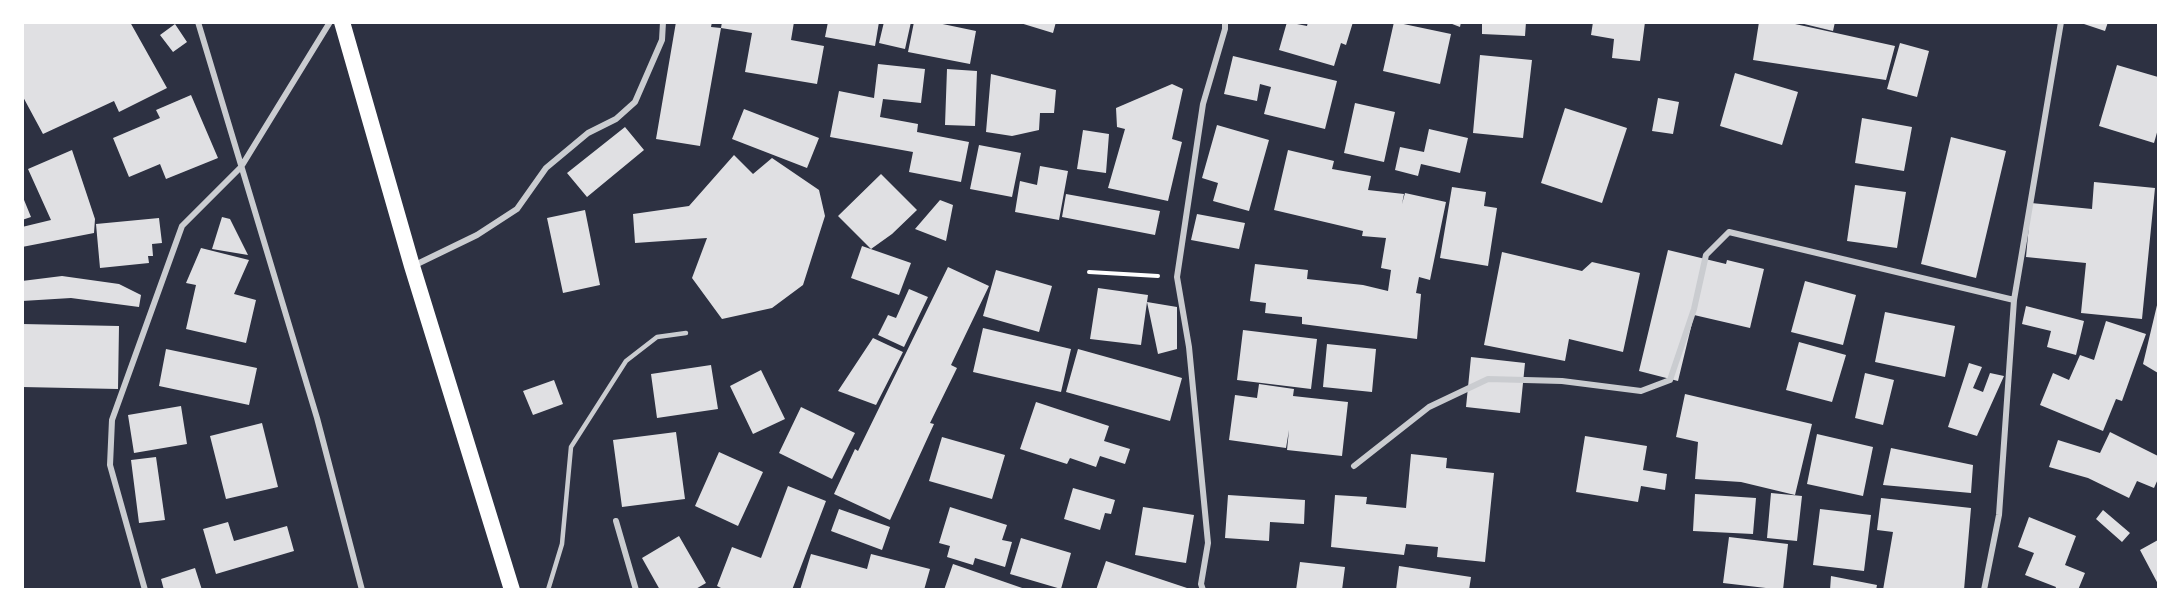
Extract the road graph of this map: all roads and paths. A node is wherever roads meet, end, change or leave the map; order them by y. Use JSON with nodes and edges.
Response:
{"nodes":[{"id":1,"x":198,"y":22,"type":"edge"},
{"id":2,"x":330,"y":22,"type":"edge"},
{"id":3,"x":342,"y":22,"type":"edge"},
{"id":4,"x":663,"y":22,"type":"edge"},
{"id":5,"x":1225,"y":22,"type":"edge"},
{"id":6,"x":2061,"y":22,"type":"edge"},
{"id":7,"x":241,"y":166,"type":"junction"},
{"id":8,"x":412,"y":266,"type":"junction"},
{"id":9,"x":1089,"y":272,"type":"dead end"},
{"id":10,"x":1177,"y":277,"type":"junction"},
{"id":11,"x":2014,"y":300,"type":"junction"},
{"id":12,"x":686,"y":333,"type":"dead end"},
{"id":13,"x":1354,"y":466,"type":"dead end"},
{"id":14,"x":616,"y":521,"type":"dead end"},
{"id":15,"x":145,"y":590,"type":"edge"},
{"id":16,"x":362,"y":590,"type":"edge"},
{"id":17,"x":512,"y":590,"type":"edge"},
{"id":18,"x":548,"y":590,"type":"edge"},
{"id":19,"x":636,"y":590,"type":"edge"},
{"id":20,"x":1203,"y":590,"type":"edge"},
{"id":21,"x":1984,"y":590,"type":"edge"}],
"edges":[{"from":1,"to":7,"type":"street"},
{"from":2,"to":7,"type":"street"},
{"from":3,"to":8,"type":"highway"},
{"from":4,"to":8,"type":"street"},
{"from":5,"to":10,"type":"street"},
{"from":6,"to":11,"type":"street"},
{"from":7,"to":15,"type":"street"},
{"from":7,"to":16,"type":"street"},
{"from":8,"to":17,"type":"highway"},
{"from":9,"to":10,"type":"path"},
{"from":10,"to":20,"type":"street"},
{"from":11,"to":13,"type":"street"},
{"from":11,"to":21,"type":"street"},
{"from":12,"to":18,"type":"lane"},
{"from":14,"to":19,"type":"street"}]}
